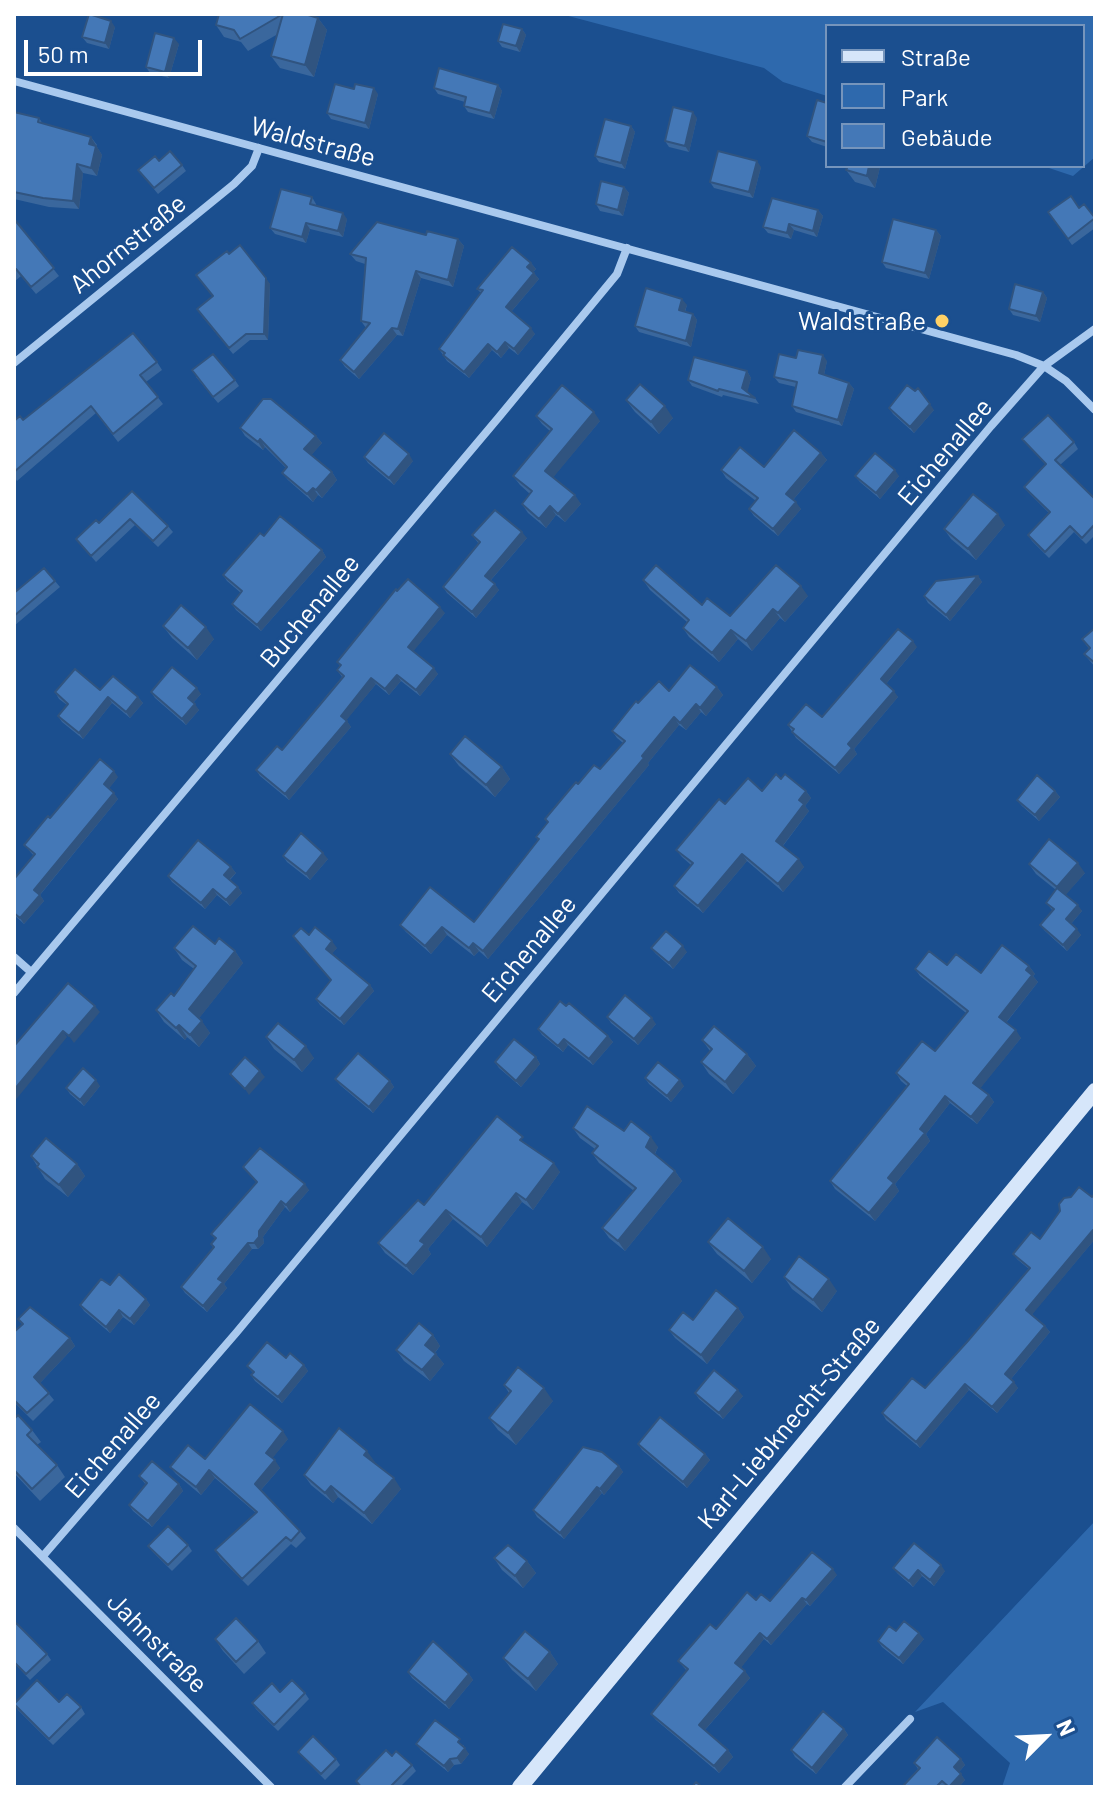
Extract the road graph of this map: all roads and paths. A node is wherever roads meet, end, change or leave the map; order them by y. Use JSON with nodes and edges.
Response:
{"nodes":[{"id":1,"x":14,"y":81,"type":"edge"},
{"id":2,"x":259,"y":148,"type":"junction"},
{"id":3,"x":627,"y":248,"type":"junction"},
{"id":4,"x":1095,"y":329,"type":"edge"},
{"id":5,"x":14,"y":363,"type":"edge"},
{"id":6,"x":1044,"y":366,"type":"junction"},
{"id":7,"x":1095,"y":410,"type":"edge"},
{"id":8,"x":14,"y":957,"type":"edge"},
{"id":9,"x":31,"y":972,"type":"junction"},
{"id":10,"x":14,"y":993,"type":"edge"},
{"id":11,"x":1095,"y":1091,"type":"edge"},
{"id":12,"x":14,"y":1528,"type":"edge"},
{"id":13,"x":43,"y":1556,"type":"junction"},
{"id":14,"x":910,"y":1719,"type":"dead end"},
{"id":15,"x":271,"y":1787,"type":"edge"},
{"id":16,"x":520,"y":1787,"type":"edge"},
{"id":17,"x":845,"y":1787,"type":"edge"}],
"edges":[{"from":1,"to":2,"type":"street","name":"Waldstraße"},
{"from":2,"to":3,"type":"street","name":"Waldstraße"},
{"from":2,"to":5,"type":"street","name":"Ahornstraße"},
{"from":3,"to":6,"type":"street","name":"Waldstraße"},
{"from":3,"to":9,"type":"street","name":"Buchenallee"},
{"from":4,"to":6,"type":"street","name":"Eichenallee"},
{"from":6,"to":7,"type":"street","name":"Waldstraße"},
{"from":6,"to":13,"type":"street","name":"Eichenallee"},
{"from":8,"to":9,"type":"street"},
{"from":9,"to":10,"type":"street","name":"Buchenallee"},
{"from":11,"to":16,"type":"street","name":"Karl-Liebknecht-Straße"},
{"from":12,"to":13,"type":"street","name":"Jahnstraße"},
{"from":13,"to":15,"type":"street","name":"Jahnstraße"},
{"from":14,"to":17,"type":"street"}]}
